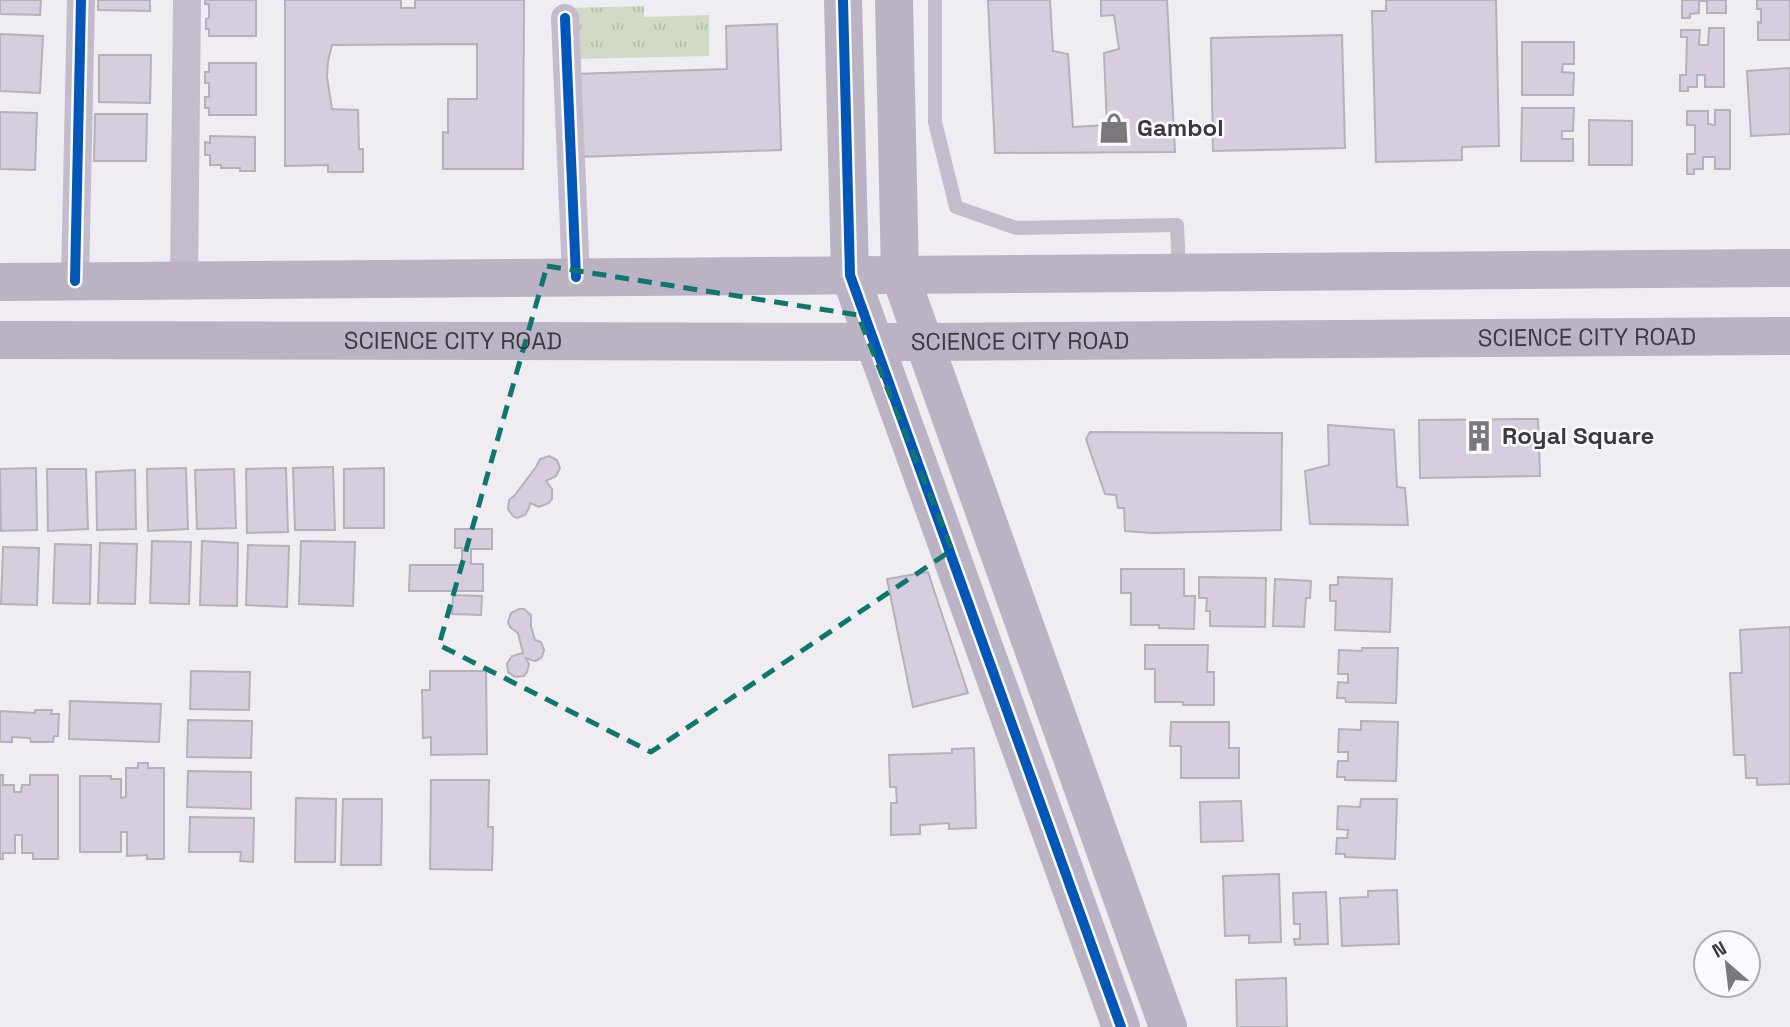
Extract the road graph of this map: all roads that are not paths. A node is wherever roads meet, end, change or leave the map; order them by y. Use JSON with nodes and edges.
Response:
{"nodes":[{"id":1,"x":81,"y":0,"type":"edge"},
{"id":2,"x":187,"y":0,"type":"edge"},
{"id":3,"x":844,"y":0,"type":"edge"},
{"id":4,"x":894,"y":0,"type":"edge"},
{"id":5,"x":935,"y":0,"type":"edge"},
{"id":6,"x":565,"y":18,"type":"dead end"},
{"id":7,"x":1790,"y":268,"type":"edge"},
{"id":8,"x":1180,"y":273,"type":"junction"},
{"id":9,"x":850,"y":275,"type":"junction"},
{"id":10,"x":900,"y":275,"type":"junction"},
{"id":11,"x":576,"y":278,"type":"junction"},
{"id":12,"x":75,"y":281,"type":"junction"},
{"id":13,"x":184,"y":281,"type":"junction"},
{"id":14,"x":0,"y":282,"type":"edge"},
{"id":15,"x":1790,"y":336,"type":"edge"},
{"id":16,"x":0,"y":340,"type":"edge"},
{"id":17,"x":874,"y":342,"type":"junction"},
{"id":18,"x":925,"y":342,"type":"junction"},
{"id":19,"x":1121,"y":1027,"type":"edge"},
{"id":20,"x":1168,"y":1027,"type":"edge"}],
"edges":[{"from":1,"to":12,"type":"street"},
{"from":2,"to":13,"type":"street"},
{"from":3,"to":9,"type":"main road"},
{"from":4,"to":10,"type":"main road"},
{"from":5,"to":8,"type":"lane"},
{"from":6,"to":11,"type":"street"},
{"from":7,"to":8,"type":"main road"},
{"from":8,"to":10,"type":"main road"},
{"from":9,"to":10,"type":"main road"},
{"from":9,"to":11,"type":"main road"},
{"from":9,"to":17,"type":"main road"},
{"from":10,"to":18,"type":"main road"},
{"from":11,"to":13,"type":"main road"},
{"from":12,"to":13,"type":"main road"},
{"from":12,"to":14,"type":"main road"},
{"from":15,"to":18,"type":"main road","name":"SCIENCE CITY ROAD"},
{"from":16,"to":17,"type":"main road","name":"SCIENCE CITY ROAD"},
{"from":17,"to":18,"type":"main road","name":"SCIENCE CITY ROAD"},
{"from":17,"to":19,"type":"main road"},
{"from":18,"to":20,"type":"main road"}]}
